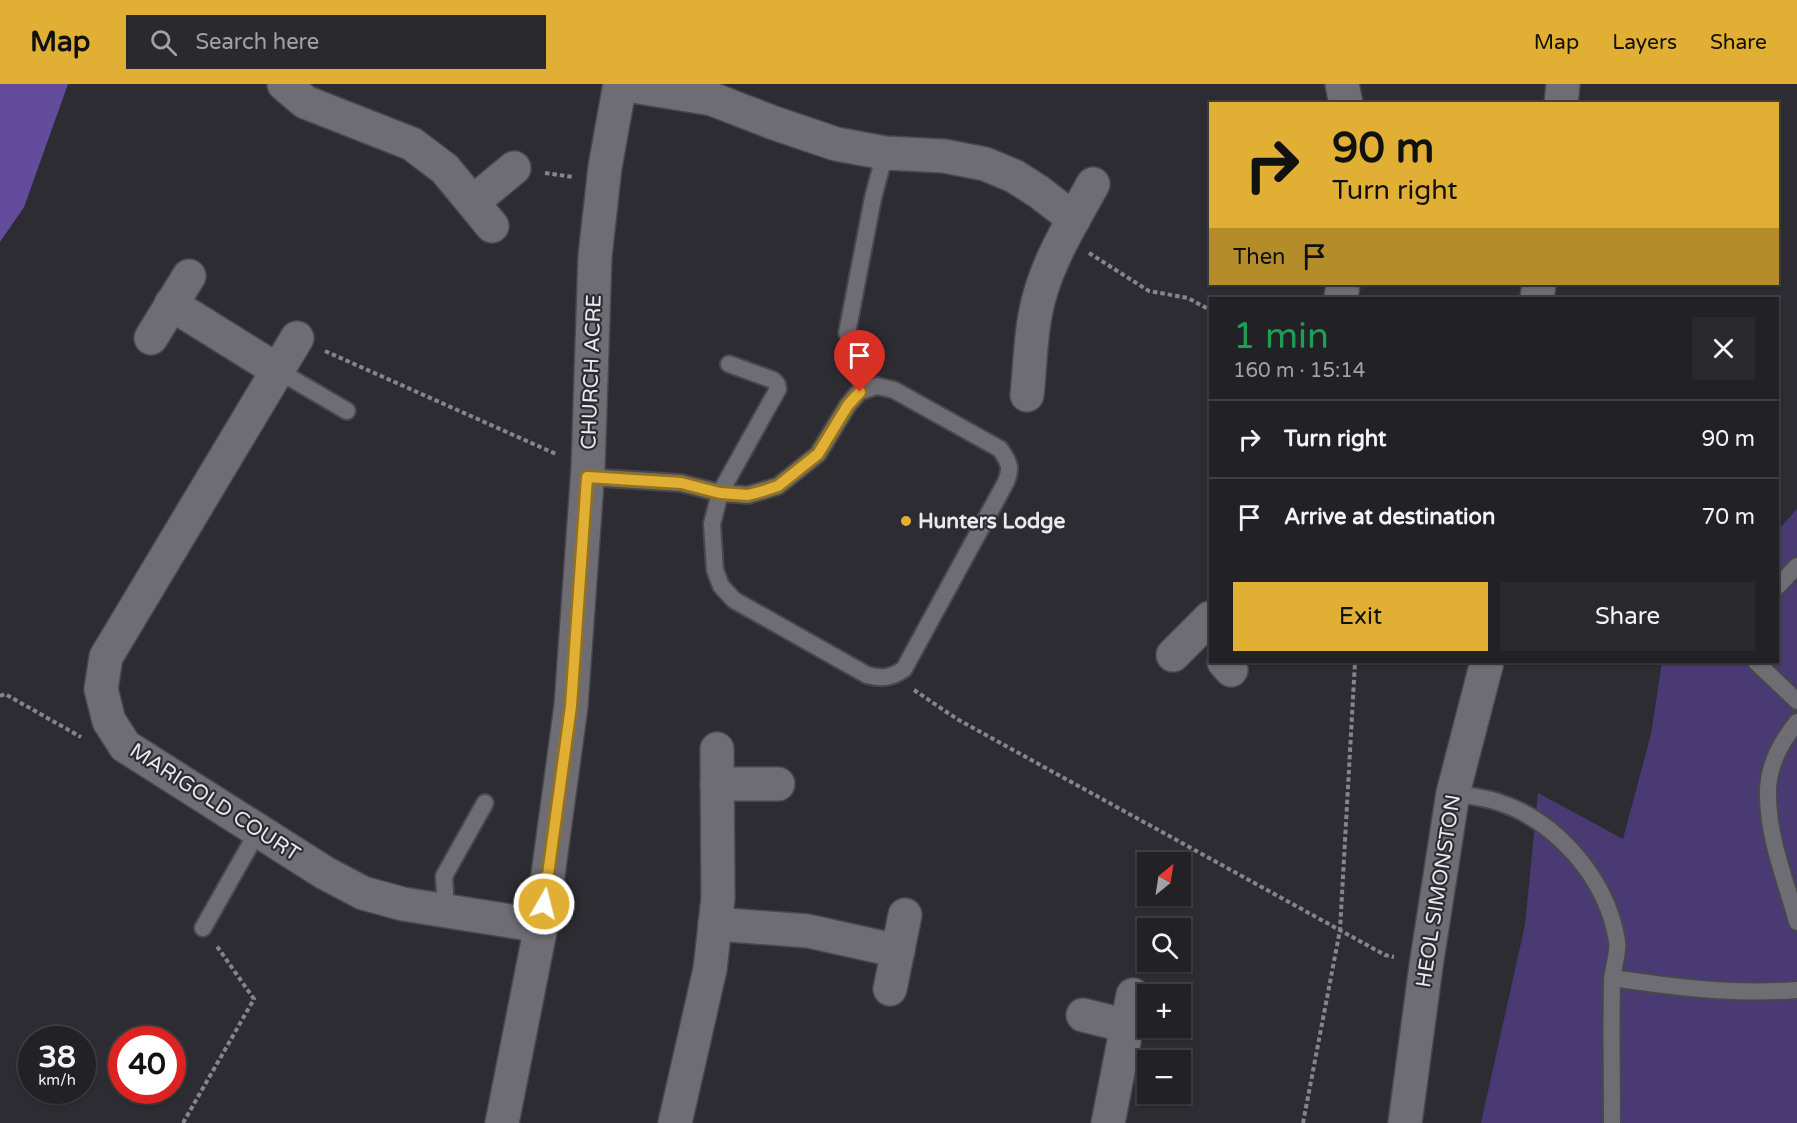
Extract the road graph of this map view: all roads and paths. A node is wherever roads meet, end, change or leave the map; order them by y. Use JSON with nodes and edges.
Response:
{"nodes":[{"id":1,"x":284,"y":84,"type":"edge"},
{"id":2,"x":620,"y":84,"type":"edge"},
{"id":3,"x":1342,"y":84,"type":"edge"},
{"id":4,"x":1563,"y":84,"type":"edge"},
{"id":5,"x":1346,"y":102,"type":"edge"},
{"id":6,"x":1561,"y":102,"type":"edge"},
{"id":7,"x":885,"y":153,"type":"junction"},
{"id":8,"x":514,"y":168,"type":"joint"},
{"id":9,"x":604,"y":182,"type":"junction"},
{"id":10,"x":1093,"y":184,"type":"dead end"},
{"id":11,"x":1069,"y":227,"type":"junction"},
{"id":12,"x":189,"y":276,"type":"dead end"},
{"id":13,"x":171,"y":304,"type":"junction"},
{"id":14,"x":1209,"y":309,"type":"edge"},
{"id":15,"x":847,"y":333,"type":"dead end"},
{"id":16,"x":151,"y":338,"type":"dead end"},
{"id":17,"x":297,"y":338,"type":"joint"},
{"id":18,"x":729,"y":364,"type":"dead end"},
{"id":19,"x":278,"y":370,"type":"junction"},
{"id":20,"x":1027,"y":395,"type":"dead end"},
{"id":21,"x":347,"y":411,"type":"dead end"},
{"id":22,"x":587,"y":472,"type":"junction"},
{"id":23,"x":720,"y":493,"type":"junction"},
{"id":24,"x":1797,"y":566,"type":"edge"},
{"id":25,"x":1779,"y":585,"type":"edge"},
{"id":26,"x":1207,"y":631,"type":"edge"},
{"id":27,"x":1173,"y":654,"type":"dead end"},
{"id":28,"x":1355,"y":663,"type":"edge"},
{"id":29,"x":1486,"y":663,"type":"edge"},
{"id":30,"x":1757,"y":663,"type":"edge"},
{"id":31,"x":893,"y":676,"type":"junction"},
{"id":32,"x":0,"y":696,"type":"edge"},
{"id":33,"x":1797,"y":701,"type":"edge"},
{"id":34,"x":109,"y":721,"type":"junction"},
{"id":35,"x":1797,"y":722,"type":"edge"},
{"id":36,"x":717,"y":749,"type":"dead end"},
{"id":37,"x":717,"y":784,"type":"junction"},
{"id":38,"x":778,"y":784,"type":"dead end"},
{"id":39,"x":1453,"y":793,"type":"junction"},
{"id":40,"x":485,"y":803,"type":"dead end"},
{"id":41,"x":258,"y":831,"type":"junction"},
{"id":42,"x":446,"y":911,"type":"junction"},
{"id":43,"x":905,"y":915,"type":"dead end"},
{"id":44,"x":1797,"y":922,"type":"edge"},
{"id":45,"x":715,"y":924,"type":"junction"},
{"id":46,"x":541,"y":926,"type":"junction"},
{"id":47,"x":203,"y":928,"type":"joint"},
{"id":48,"x":1340,"y":930,"type":"junction"},
{"id":49,"x":898,"y":951,"type":"junction"},
{"id":50,"x":1426,"y":966,"type":"junction"},
{"id":51,"x":1612,"y":978,"type":"junction"},
{"id":52,"x":890,"y":988,"type":"dead end"},
{"id":53,"x":1797,"y":990,"type":"edge"},
{"id":54,"x":1083,"y":1015,"type":"dead end"},
{"id":55,"x":183,"y":1123,"type":"edge"},
{"id":56,"x":502,"y":1123,"type":"edge"},
{"id":57,"x":675,"y":1123,"type":"edge"},
{"id":58,"x":1108,"y":1123,"type":"edge"},
{"id":59,"x":1304,"y":1123,"type":"edge"},
{"id":60,"x":1405,"y":1123,"type":"edge"},
{"id":61,"x":1612,"y":1123,"type":"edge"}],
"edges":[{"from":1,"to":8,"type":"street"},
{"from":2,"to":7,"type":"street"},
{"from":2,"to":9,"type":"street","name":"CHURCH ACRE"},
{"from":3,"to":5,"type":"street"},
{"from":4,"to":6,"type":"street"},
{"from":7,"to":11,"type":"street"},
{"from":7,"to":15,"type":"lane"},
{"from":8,"to":9,"type":"path"},
{"from":9,"to":22,"type":"street","name":"CHURCH ACRE"},
{"from":10,"to":11,"type":"street"},
{"from":11,"to":14,"type":"path"},
{"from":11,"to":20,"type":"street"},
{"from":12,"to":13,"type":"street"},
{"from":13,"to":16,"type":"street"},
{"from":13,"to":19,"type":"street"},
{"from":17,"to":19,"type":"street","name":"MARIGOLD COURT"},
{"from":17,"to":22,"type":"path"},
{"from":18,"to":23,"type":"lane"},
{"from":19,"to":21,"type":"lane"},
{"from":19,"to":34,"type":"street","name":"MARIGOLD COURT"},
{"from":22,"to":23,"type":"lane"},
{"from":22,"to":46,"type":"street","name":"CHURCH ACRE"},
{"from":23,"to":31,"type":"lane"},
{"from":23,"to":31,"type":"lane"},
{"from":24,"to":25,"type":"lane"},
{"from":26,"to":27,"type":"street"},
{"from":28,"to":48,"type":"path"},
{"from":29,"to":39,"type":"street","name":"HEOL SIMONSTON"},
{"from":30,"to":33,"type":"lane"},
{"from":31,"to":48,"type":"path"},
{"from":32,"to":34,"type":"path"},
{"from":34,"to":41,"type":"street","name":"MARIGOLD COURT"},
{"from":35,"to":44,"type":"lane"},
{"from":36,"to":37,"type":"street"},
{"from":37,"to":38,"type":"street"},
{"from":37,"to":45,"type":"street"},
{"from":39,"to":50,"type":"street","name":"HEOL SIMONSTON"},
{"from":39,"to":51,"type":"lane"},
{"from":40,"to":42,"type":"lane"},
{"from":41,"to":42,"type":"street","name":"MARIGOLD COURT"},
{"from":41,"to":47,"type":"lane"},
{"from":42,"to":46,"type":"street","name":"MARIGOLD COURT"},
{"from":43,"to":49,"type":"street"},
{"from":45,"to":49,"type":"street"},
{"from":45,"to":57,"type":"street"},
{"from":46,"to":56,"type":"street","name":"CHURCH ACRE"},
{"from":47,"to":55,"type":"path"},
{"from":48,"to":50,"type":"path"},
{"from":48,"to":59,"type":"path"},
{"from":49,"to":52,"type":"street"},
{"from":50,"to":60,"type":"street","name":"HEOL SIMONSTON"},
{"from":51,"to":53,"type":"lane"},
{"from":51,"to":61,"type":"lane"},
{"from":54,"to":58,"type":"street"}]}
